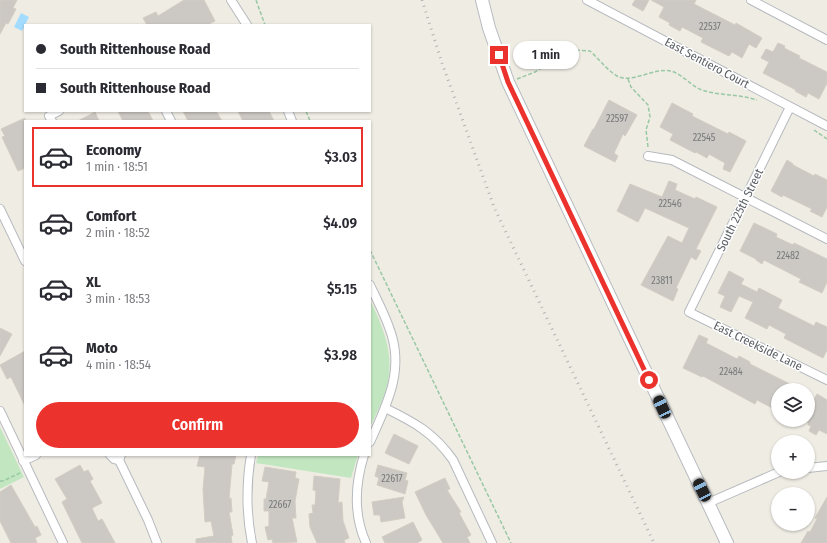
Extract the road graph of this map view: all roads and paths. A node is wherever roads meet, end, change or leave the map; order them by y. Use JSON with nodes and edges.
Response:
{"nodes":[{"id":1,"x":231,"y":0,"type":"edge"},
{"id":2,"x":256,"y":0,"type":"edge"},
{"id":3,"x":482,"y":0,"type":"edge"},
{"id":4,"x":587,"y":0,"type":"edge"},
{"id":5,"x":751,"y":0,"type":"edge"},
{"id":6,"x":244,"y":24,"type":"edge"},
{"id":7,"x":265,"y":24,"type":"edge"},
{"id":8,"x":827,"y":40,"type":"edge"},
{"id":9,"x":628,"y":79,"type":"junction"},
{"id":10,"x":508,"y":82,"type":"junction"},
{"id":11,"x":758,"y":100,"type":"dead end"},
{"id":12,"x":790,"y":107,"type":"junction"},
{"id":13,"x":827,"y":126,"type":"edge"},
{"id":14,"x":648,"y":156,"type":"joint"},
{"id":15,"x":745,"y":198,"type":"junction"},
{"id":16,"x":0,"y":209,"type":"edge"},
{"id":17,"x":827,"y":239,"type":"edge"},
{"id":18,"x":371,"y":252,"type":"edge"},
{"id":19,"x":24,"y":259,"type":"edge"},
{"id":20,"x":371,"y":287,"type":"edge"},
{"id":21,"x":689,"y":312,"type":"joint"},
{"id":22,"x":827,"y":380,"type":"edge"},
{"id":23,"x":385,"y":408,"type":"junction"},
{"id":24,"x":0,"y":411,"type":"edge"},
{"id":25,"x":371,"y":440,"type":"edge"},
{"id":26,"x":34,"y":456,"type":"edge"},
{"id":27,"x":111,"y":456,"type":"edge"},
{"id":28,"x":251,"y":456,"type":"edge"},
{"id":29,"x":364,"y":456,"type":"edge"},
{"id":30,"x":120,"y":458,"type":"edge"},
{"id":31,"x":23,"y":461,"type":"junction"},
{"id":32,"x":827,"y":466,"type":"edge"},
{"id":33,"x":815,"y":467,"type":"edge"},
{"id":34,"x":28,"y":471,"type":"junction"},
{"id":35,"x":771,"y":475,"type":"edge"},
{"id":36,"x":0,"y":481,"type":"edge"},
{"id":37,"x":708,"y":503,"type":"junction"},
{"id":38,"x":63,"y":543,"type":"edge"},
{"id":39,"x":157,"y":543,"type":"edge"},
{"id":40,"x":252,"y":543,"type":"edge"},
{"id":41,"x":366,"y":543,"type":"edge"},
{"id":42,"x":492,"y":543,"type":"edge"},
{"id":43,"x":511,"y":543,"type":"edge"},
{"id":44,"x":727,"y":543,"type":"edge"}],
"edges":[{"from":1,"to":6,"type":"street"},
{"from":2,"to":7,"type":"path"},
{"from":3,"to":10,"type":"main road"},
{"from":4,"to":12,"type":"street","name":"East Sentiero Court"},
{"from":5,"to":8,"type":"street"},
{"from":9,"to":10,"type":"path"},
{"from":9,"to":11,"type":"path"},
{"from":9,"to":14,"type":"path"},
{"from":10,"to":37,"type":"main road"},
{"from":12,"to":13,"type":"street","name":"East Sentiero Court"},
{"from":12,"to":15,"type":"street","name":"South 225th Street"},
{"from":14,"to":15,"type":"street"},
{"from":15,"to":17,"type":"street"},
{"from":15,"to":21,"type":"street","name":"South 225th Street"},
{"from":16,"to":19,"type":"street"},
{"from":18,"to":43,"type":"path"},
{"from":20,"to":23,"type":"street"},
{"from":21,"to":22,"type":"street","name":"East Creekside Lane"},
{"from":23,"to":25,"type":"street"},
{"from":23,"to":42,"type":"street"},
{"from":24,"to":31,"type":"street"},
{"from":26,"to":31,"type":"street"},
{"from":27,"to":30,"type":"street"},
{"from":28,"to":40,"type":"street"},
{"from":29,"to":41,"type":"street"},
{"from":30,"to":39,"type":"street"},
{"from":31,"to":34,"type":"street"},
{"from":32,"to":33,"type":"street"},
{"from":34,"to":36,"type":"path"},
{"from":34,"to":38,"type":"street"},
{"from":35,"to":37,"type":"street"},
{"from":37,"to":44,"type":"main road"}]}
